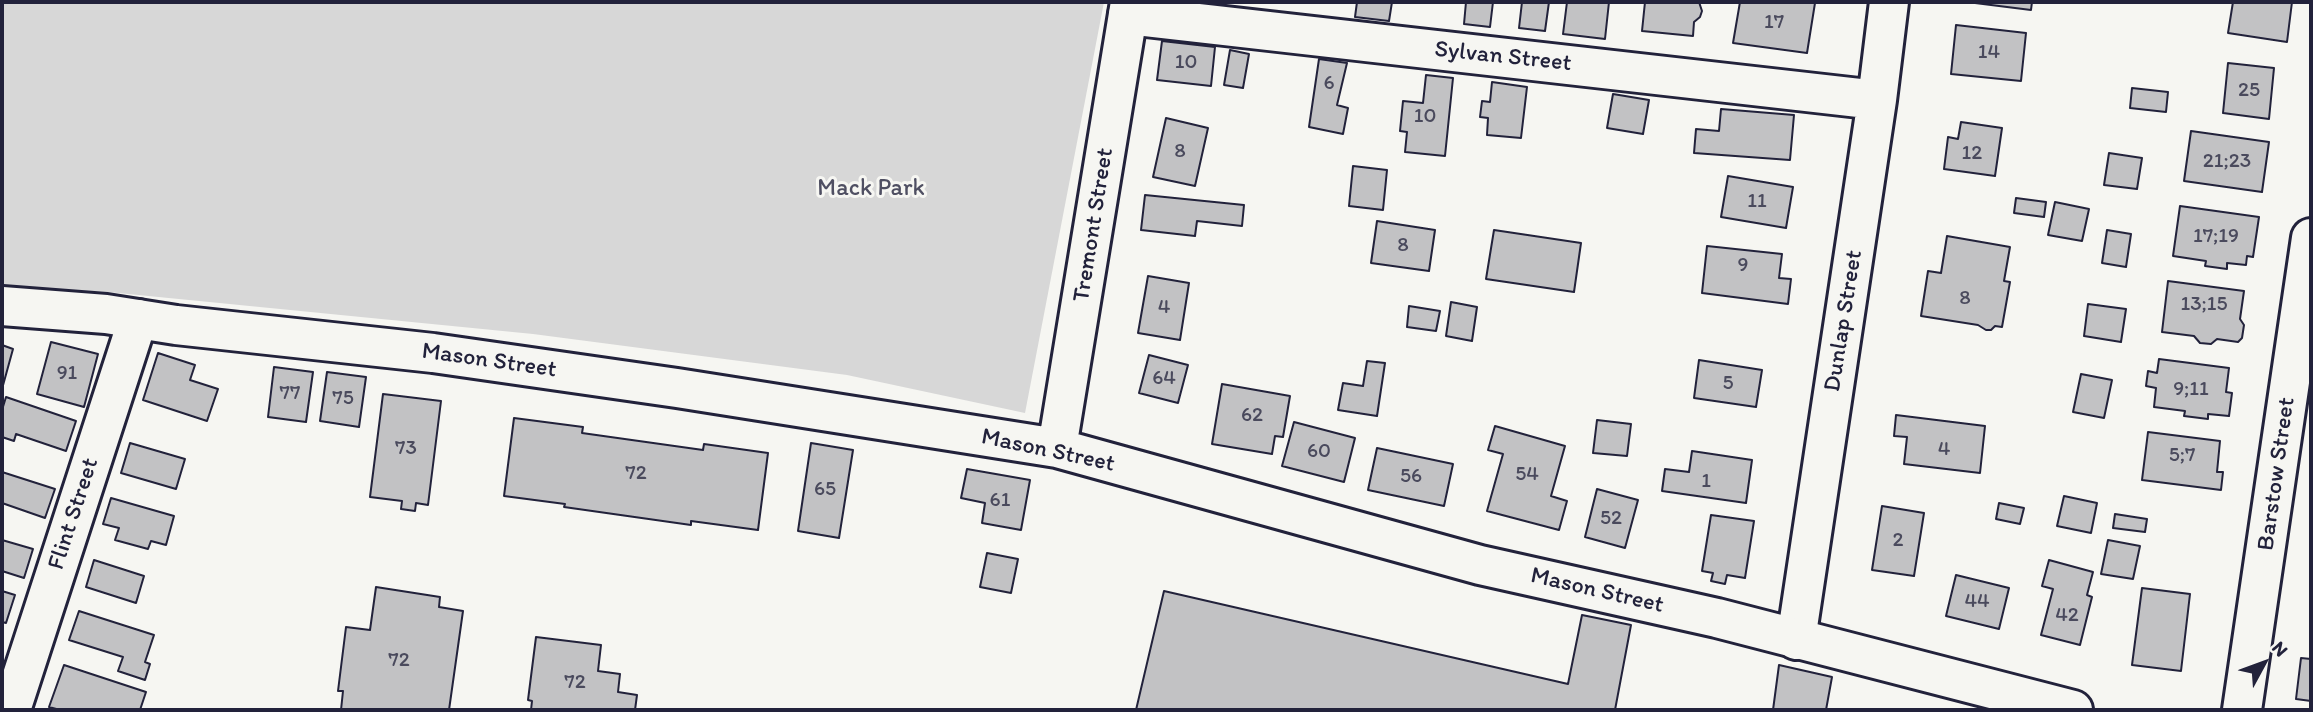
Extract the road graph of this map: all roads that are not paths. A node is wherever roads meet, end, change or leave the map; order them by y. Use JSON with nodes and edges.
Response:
{"nodes":[{"id":1,"x":1889,"y":2,"type":"edge"},
{"id":2,"x":1129,"y":8,"type":"edge"},
{"id":3,"x":1877,"y":100,"type":"junction"},
{"id":4,"x":2311,"y":238,"type":"edge"},
{"id":5,"x":2,"y":306,"type":"edge"},
{"id":6,"x":138,"y":319,"type":"junction"},
{"id":7,"x":1057,"y":448,"type":"junction"},
{"id":8,"x":1796,"y":639,"type":"junction"},
{"id":9,"x":11,"y":710,"type":"edge"},
{"id":10,"x":2073,"y":710,"type":"edge"},
{"id":11,"x":2242,"y":710,"type":"edge"}],
"edges":[{"from":1,"to":3,"type":"street","name":"Dunlap Street"},
{"from":2,"to":3,"type":"street","name":"Sylvan Street"},
{"from":2,"to":7,"type":"street","name":"Tremont Street"},
{"from":3,"to":8,"type":"street","name":"Dunlap Street"},
{"from":4,"to":11,"type":"street","name":"Barstow Street"},
{"from":5,"to":6,"type":"street","name":"Mason Street"},
{"from":6,"to":7,"type":"street","name":"Mason Street"},
{"from":6,"to":9,"type":"street","name":"Flint Street"},
{"from":7,"to":8,"type":"street","name":"Mason Street"},
{"from":8,"to":10,"type":"street","name":"Mason Street"}]}
